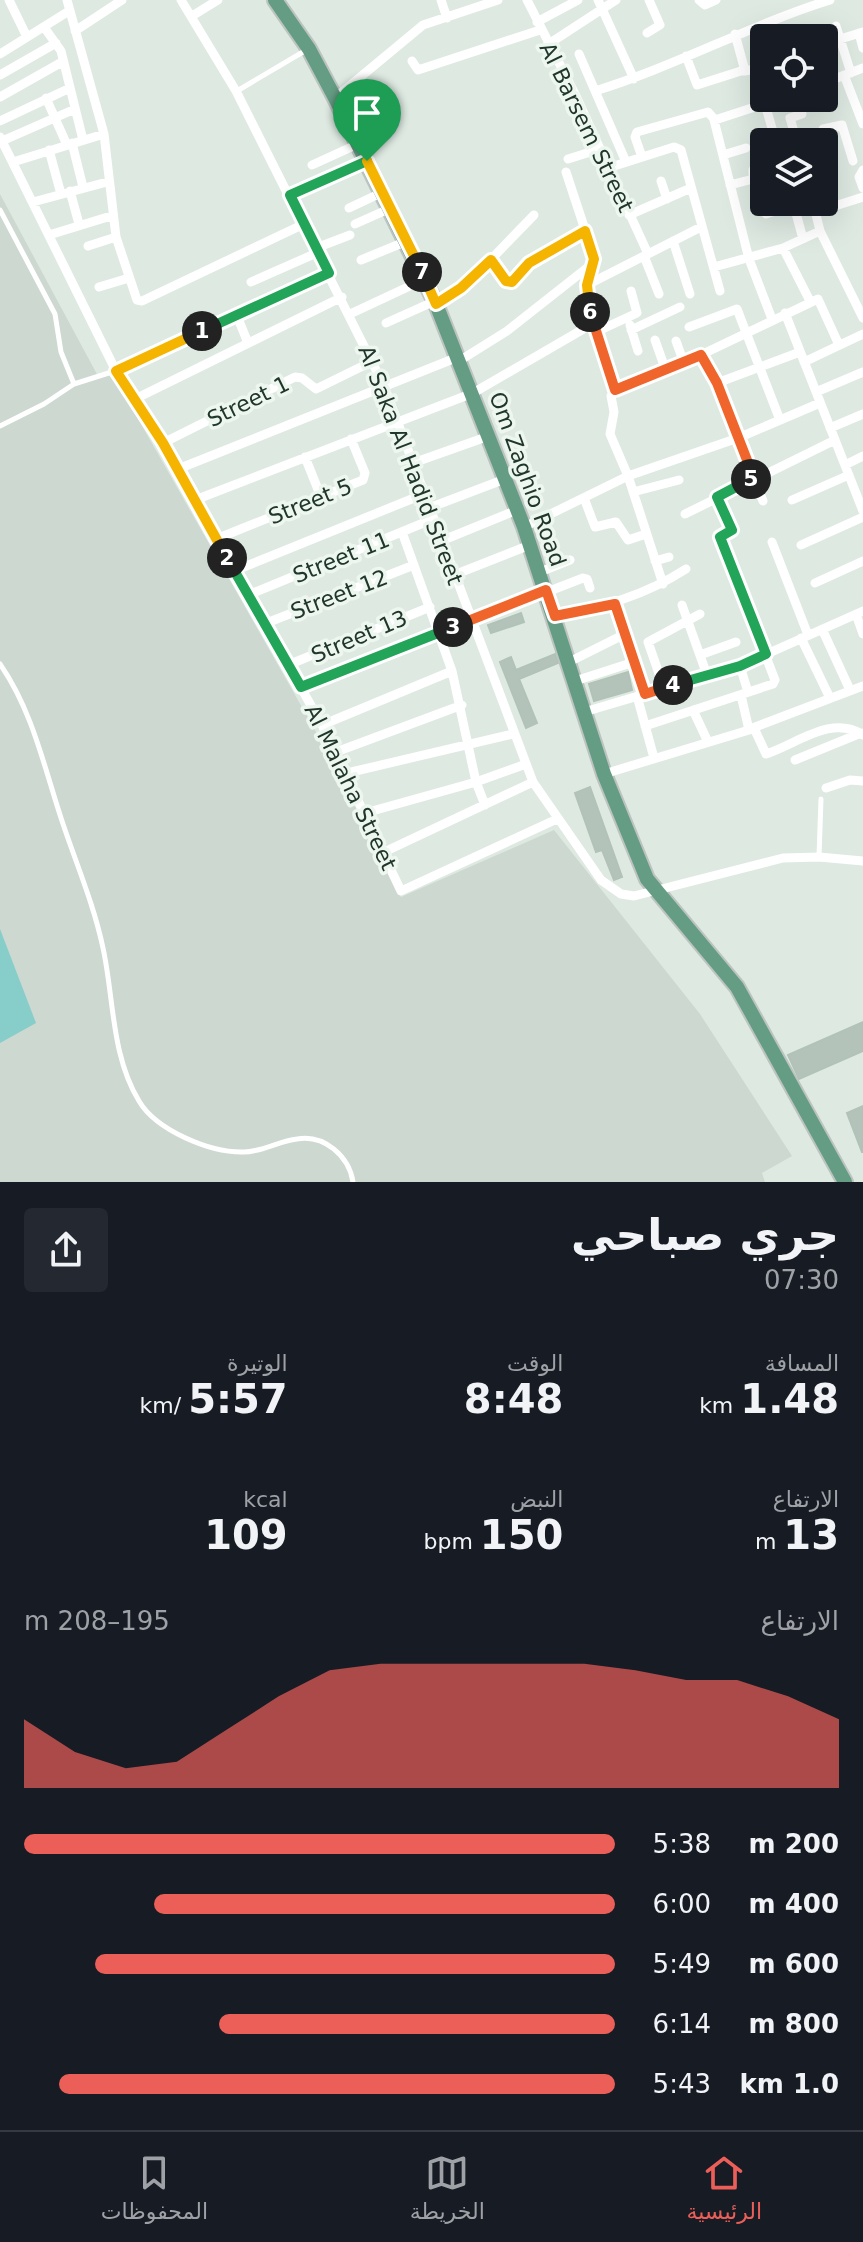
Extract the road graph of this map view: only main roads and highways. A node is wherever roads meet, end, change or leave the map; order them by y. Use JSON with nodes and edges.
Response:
{"nodes":[{"id":1,"x":275,"y":0,"type":"edge"},
{"id":2,"x":845,"y":1182,"type":"edge"}],
"edges":[{"from":1,"to":2,"type":"main road","name":"Om Zaghio Road"}]}
